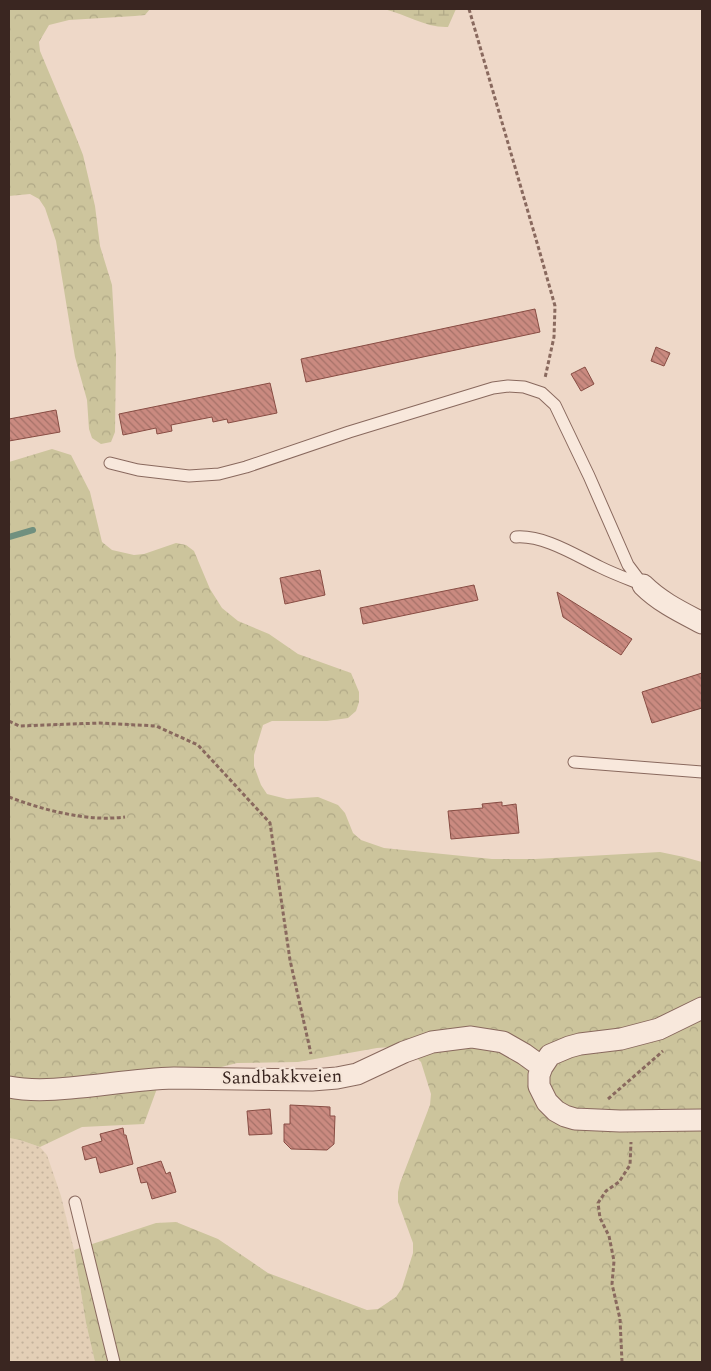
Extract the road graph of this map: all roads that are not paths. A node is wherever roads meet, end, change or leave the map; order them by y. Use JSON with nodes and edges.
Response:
{"nodes":[{"id":1,"x":110,"y":463,"type":"dead end"},
{"id":2,"x":516,"y":537,"type":"dead end"},
{"id":3,"x":643,"y":585,"type":"junction"},
{"id":4,"x":702,"y":623,"type":"edge"},
{"id":5,"x":574,"y":762,"type":"dead end"},
{"id":6,"x":702,"y":772,"type":"edge"},
{"id":7,"x":702,"y":1008,"type":"edge"},
{"id":8,"x":542,"y":1067,"type":"junction"},
{"id":9,"x":9,"y":1087,"type":"edge"},
{"id":10,"x":702,"y":1120,"type":"edge"},
{"id":11,"x":75,"y":1202,"type":"dead end"},
{"id":12,"x":114,"y":1362,"type":"edge"}],
"edges":[{"from":1,"to":3,"type":"lane"},
{"from":2,"to":3,"type":"lane"},
{"from":3,"to":4,"type":"street"},
{"from":5,"to":6,"type":"lane"},
{"from":7,"to":8,"type":"street"},
{"from":8,"to":9,"type":"street","name":"Sandbakkveien"},
{"from":8,"to":10,"type":"street"},
{"from":11,"to":12,"type":"lane"}]}
